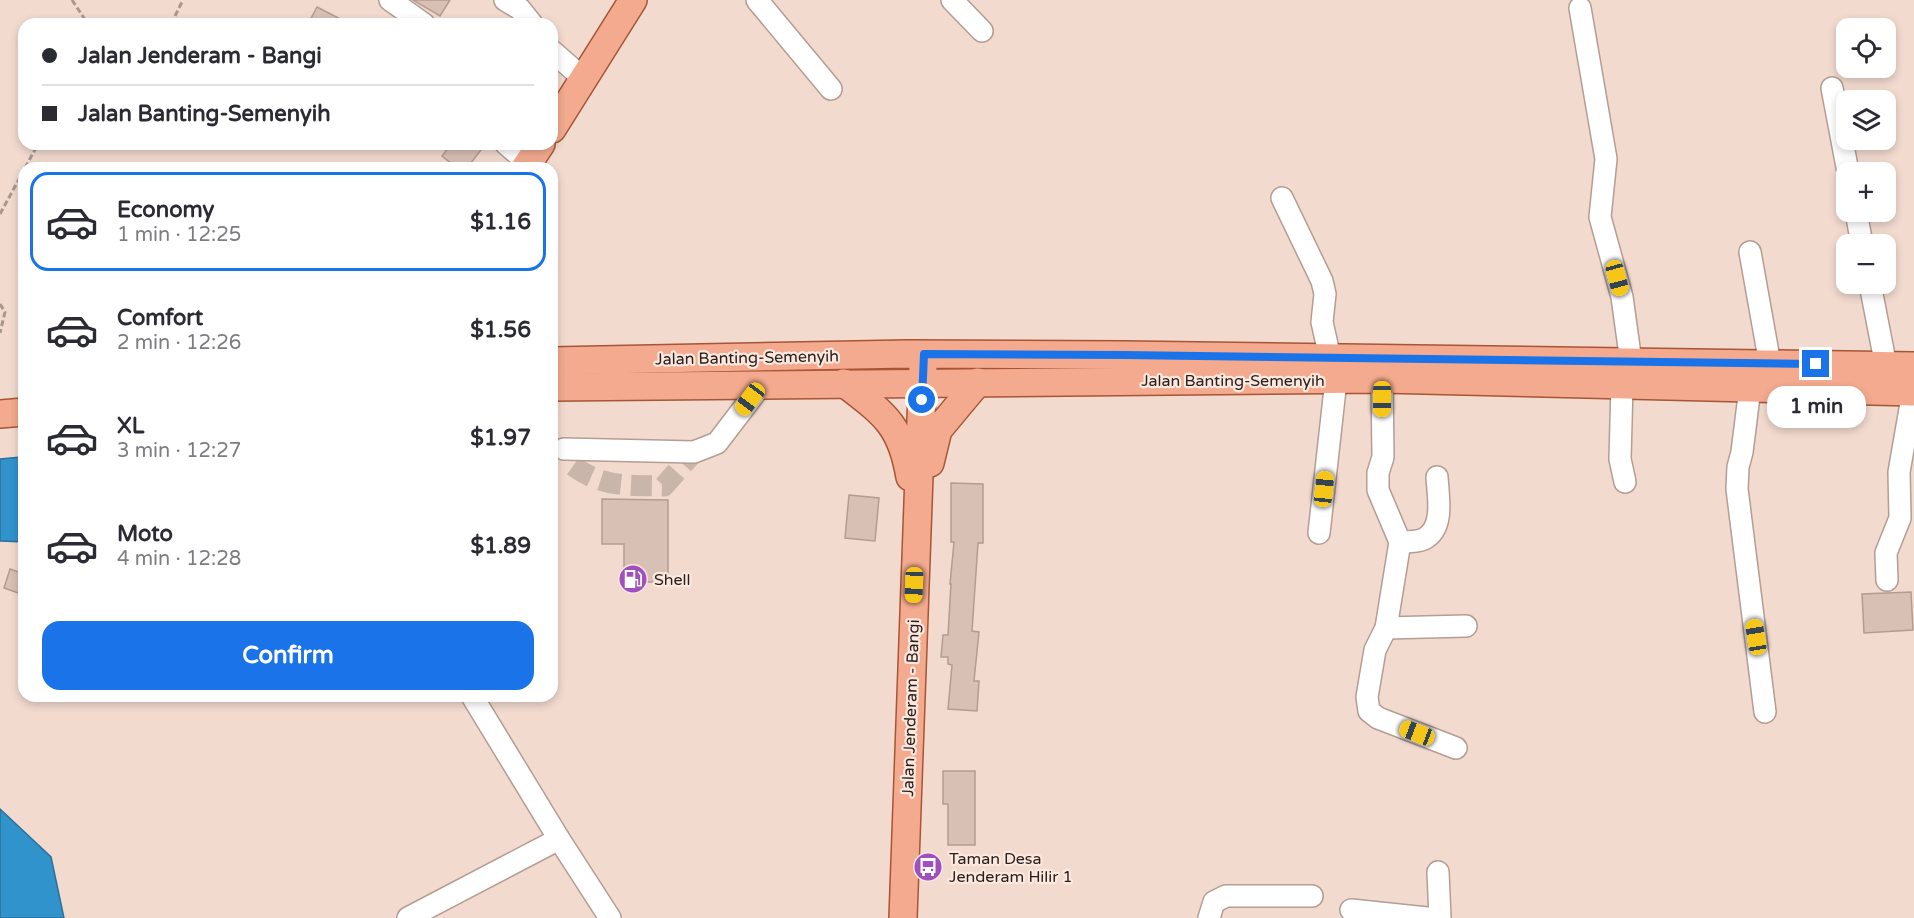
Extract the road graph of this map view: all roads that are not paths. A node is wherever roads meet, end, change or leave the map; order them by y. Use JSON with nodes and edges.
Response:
{"nodes":[{"id":1,"x":390,"y":0,"type":"edge"},
{"id":2,"x":505,"y":0,"type":"edge"},
{"id":3,"x":633,"y":0,"type":"edge"},
{"id":4,"x":757,"y":0,"type":"edge"},
{"id":5,"x":952,"y":0,"type":"edge"},
{"id":6,"x":1580,"y":8,"type":"dead end"},
{"id":7,"x":416,"y":18,"type":"edge"},
{"id":8,"x":527,"y":18,"type":"edge"},
{"id":9,"x":982,"y":31,"type":"dead end"},
{"id":10,"x":558,"y":56,"type":"edge"},
{"id":11,"x":584,"y":79,"type":"junction"},
{"id":12,"x":1832,"y":88,"type":"dead end"},
{"id":13,"x":831,"y":89,"type":"dead end"},
{"id":14,"x":558,"y":115,"type":"edge"},
{"id":15,"x":517,"y":150,"type":"edge"},
{"id":16,"x":531,"y":158,"type":"edge"},
{"id":17,"x":1846,"y":162,"type":"edge"},
{"id":18,"x":1282,"y":198,"type":"dead end"},
{"id":19,"x":1750,"y":252,"type":"dead end"},
{"id":20,"x":1872,"y":294,"type":"edge"},
{"id":21,"x":924,"y":354,"type":"junction"},
{"id":22,"x":558,"y":361,"type":"edge"},
{"id":23,"x":1770,"y":364,"type":"junction"},
{"id":24,"x":1886,"y":366,"type":"junction"},
{"id":25,"x":1914,"y":366,"type":"edge"},
{"id":26,"x":1333,"y":369,"type":"junction"},
{"id":27,"x":1626,"y":374,"type":"junction"},
{"id":28,"x":1382,"y":379,"type":"junction"},
{"id":29,"x":922,"y":382,"type":"junction"},
{"id":30,"x":978,"y":382,"type":"junction"},
{"id":31,"x":844,"y":383,"type":"junction"},
{"id":32,"x":762,"y":384,"type":"junction"},
{"id":33,"x":558,"y":387,"type":"edge"},
{"id":34,"x":1750,"y":388,"type":"junction"},
{"id":35,"x":1914,"y":392,"type":"edge"},
{"id":36,"x":18,"y":412,"type":"edge"},
{"id":37,"x":0,"y":414,"type":"edge"},
{"id":38,"x":563,"y":452,"type":"edge"},
{"id":39,"x":1437,"y":477,"type":"dead end"},
{"id":40,"x":1624,"y":482,"type":"dead end"},
{"id":41,"x":917,"y":514,"type":"junction"},
{"id":42,"x":1319,"y":533,"type":"dead end"},
{"id":43,"x":1400,"y":542,"type":"junction"},
{"id":44,"x":1887,"y":580,"type":"dead end"},
{"id":45,"x":1466,"y":626,"type":"dead end"},
{"id":46,"x":1386,"y":628,"type":"junction"},
{"id":47,"x":476,"y":702,"type":"edge"},
{"id":48,"x":1765,"y":712,"type":"dead end"},
{"id":49,"x":1456,"y":748,"type":"dead end"},
{"id":50,"x":559,"y":839,"type":"junction"},
{"id":51,"x":1438,"y":872,"type":"dead end"},
{"id":52,"x":1312,"y":896,"type":"dead end"},
{"id":53,"x":1212,"y":910,"type":"edge"},
{"id":54,"x":1351,"y":910,"type":"dead end"},
{"id":55,"x":408,"y":918,"type":"edge"},
{"id":56,"x":610,"y":918,"type":"edge"},
{"id":57,"x":903,"y":918,"type":"edge"},
{"id":58,"x":1427,"y":918,"type":"edge"},
{"id":59,"x":1440,"y":918,"type":"edge"}],
"edges":[{"from":1,"to":7,"type":"street"},
{"from":2,"to":8,"type":"street"},
{"from":3,"to":11,"type":"main road"},
{"from":4,"to":13,"type":"street"},
{"from":5,"to":9,"type":"street"},
{"from":6,"to":27,"type":"street"},
{"from":10,"to":11,"type":"street"},
{"from":11,"to":14,"type":"main road"},
{"from":12,"to":17,"type":"street"},
{"from":15,"to":16,"type":"street"},
{"from":18,"to":26,"type":"street"},
{"from":19,"to":23,"type":"street"},
{"from":20,"to":24,"type":"street"},
{"from":21,"to":22,"type":"main road","name":"Jalan Banting-Semenyih"},
{"from":21,"to":26,"type":"main road","name":"Jalan Banting-Semenyih"},
{"from":21,"to":29,"type":"main road","name":"Jalan Jenderam - Bangi"},
{"from":23,"to":24,"type":"main road","name":"Jalan Banting-Semenyih"},
{"from":23,"to":27,"type":"main road","name":"Jalan Banting-Semenyih"},
{"from":24,"to":25,"type":"main road","name":"Jalan Banting-Semenyih"},
{"from":26,"to":27,"type":"main road","name":"Jalan Banting-Semenyih"},
{"from":26,"to":28,"type":"main road","name":"Jalan Banting-Semenyih"},
{"from":26,"to":30,"type":"main road","name":"Jalan Banting-Semenyih"},
{"from":26,"to":42,"type":"street"},
{"from":27,"to":28,"type":"main road","name":"Jalan Banting-Semenyih"},
{"from":27,"to":34,"type":"main road","name":"Jalan Banting-Semenyih"},
{"from":27,"to":40,"type":"street"},
{"from":28,"to":43,"type":"street"},
{"from":29,"to":30,"type":"main road","name":"Jalan Banting-Semenyih"},
{"from":29,"to":31,"type":"main road","name":"Jalan Banting-Semenyih"},
{"from":29,"to":41,"type":"main road","name":"Jalan Jenderam - Bangi"},
{"from":30,"to":41,"type":"main road"},
{"from":31,"to":32,"type":"main road","name":"Jalan Banting-Semenyih"},
{"from":31,"to":41,"type":"main road"},
{"from":32,"to":33,"type":"main road","name":"Jalan Banting-Semenyih"},
{"from":32,"to":38,"type":"street"},
{"from":34,"to":35,"type":"main road","name":"Jalan Banting-Semenyih"},
{"from":34,"to":48,"type":"street"},
{"from":35,"to":44,"type":"street"},
{"from":36,"to":37,"type":"main road"},
{"from":39,"to":43,"type":"street"},
{"from":41,"to":57,"type":"main road","name":"Jalan Jenderam - Bangi"},
{"from":43,"to":46,"type":"street"},
{"from":45,"to":46,"type":"street"},
{"from":46,"to":49,"type":"street"},
{"from":47,"to":50,"type":"street"},
{"from":50,"to":55,"type":"street"},
{"from":50,"to":56,"type":"street"},
{"from":51,"to":59,"type":"street"},
{"from":52,"to":53,"type":"street"},
{"from":54,"to":58,"type":"street"}]}
